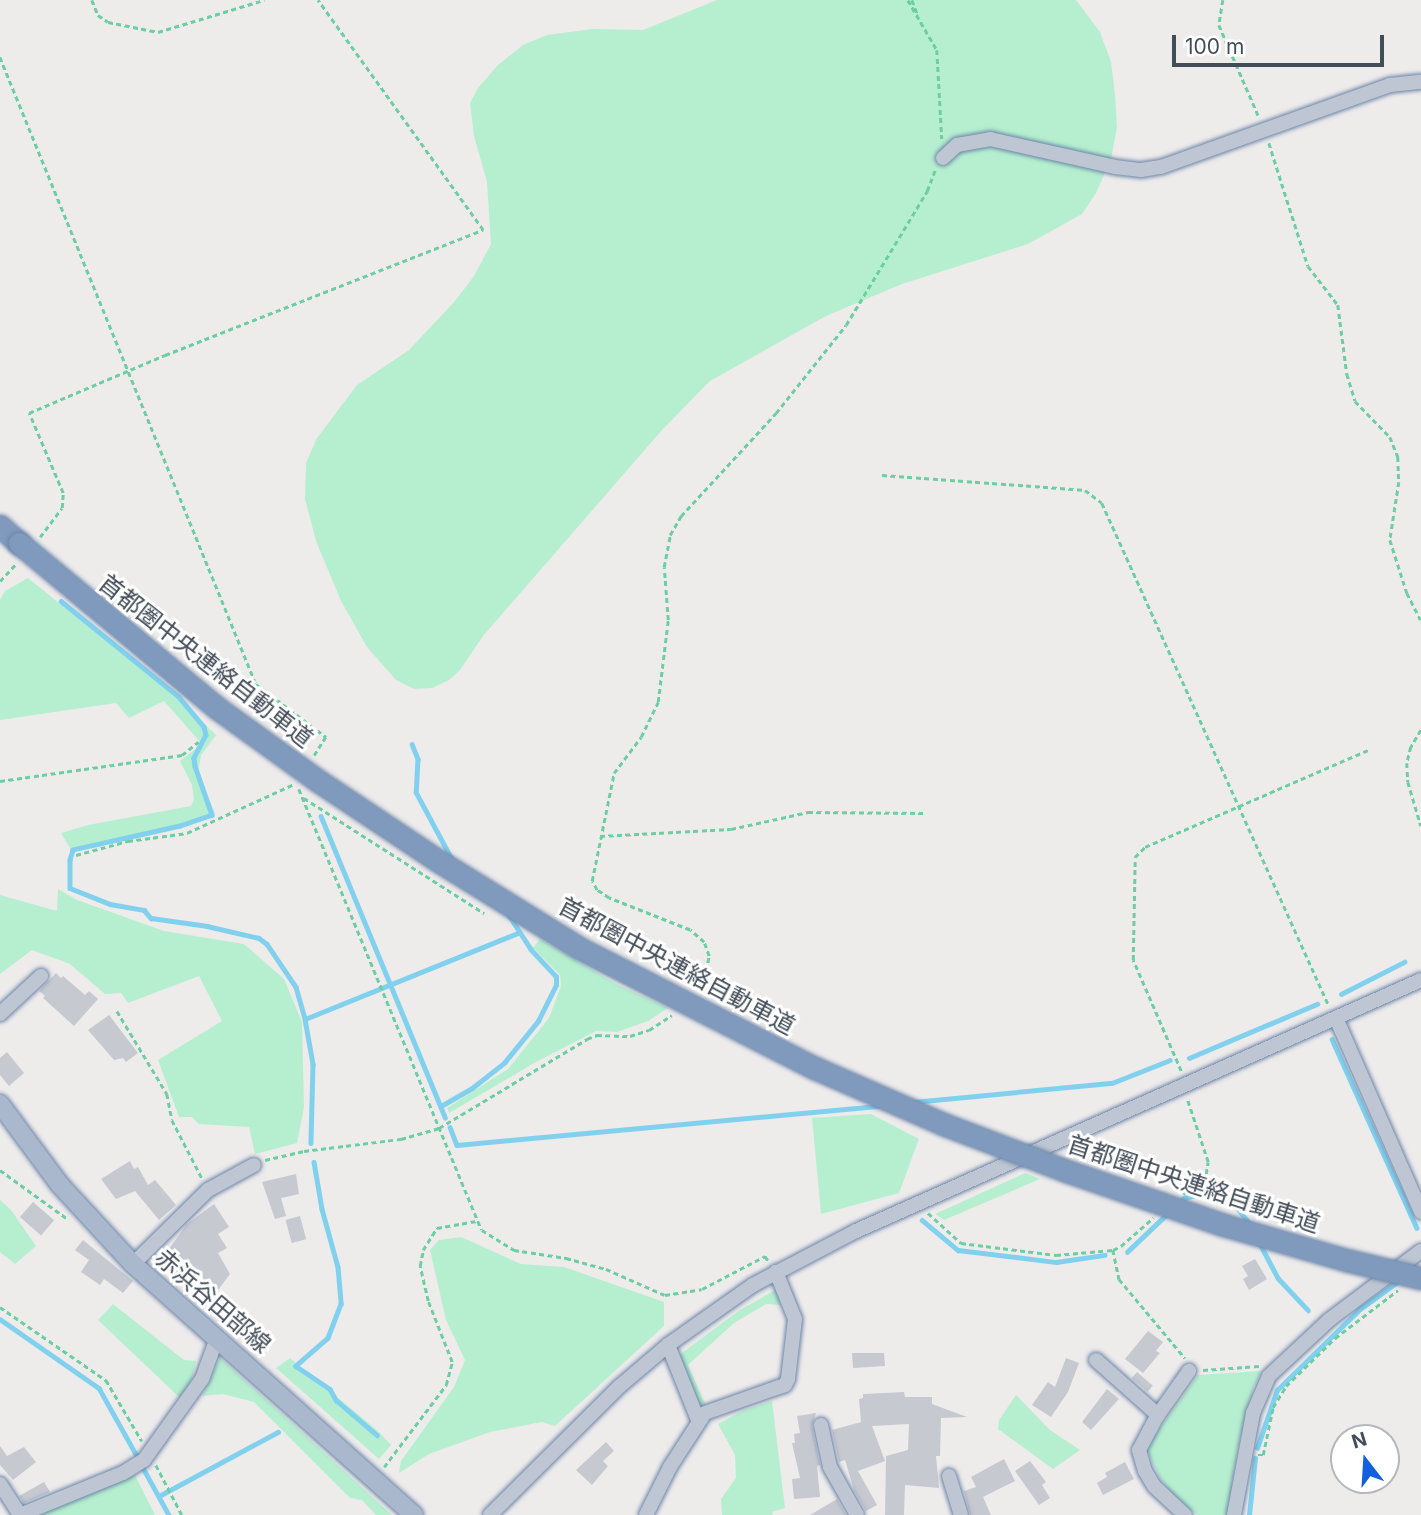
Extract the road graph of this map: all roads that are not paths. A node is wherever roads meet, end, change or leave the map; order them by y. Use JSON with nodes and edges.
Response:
{"nodes":[{"id":1,"x":1421,"y":82,"type":"edge"},
{"id":2,"x":943,"y":158,"type":"road end"},
{"id":3,"x":0,"y":526,"type":"edge"},
{"id":4,"x":41,"y":976,"type":"dead end"},
{"id":5,"x":1421,"y":980,"type":"edge"},
{"id":6,"x":0,"y":1014,"type":"edge"},
{"id":7,"x":1336,"y":1018,"type":"junction"},
{"id":8,"x":0,"y":1104,"type":"edge"},
{"id":9,"x":254,"y":1165,"type":"road end"},
{"id":10,"x":1421,"y":1212,"type":"edge"},
{"id":11,"x":1421,"y":1251,"type":"edge"},
{"id":12,"x":133,"y":1264,"type":"junction"},
{"id":13,"x":776,"y":1272,"type":"junction"},
{"id":14,"x":1421,"y":1278,"type":"edge"},
{"id":15,"x":217,"y":1338,"type":"junction"},
{"id":16,"x":668,"y":1345,"type":"junction"},
{"id":17,"x":1096,"y":1360,"type":"dead end"},
{"id":18,"x":1189,"y":1371,"type":"road end"},
{"id":19,"x":1158,"y":1415,"type":"junction"},
{"id":20,"x":698,"y":1420,"type":"junction"},
{"id":21,"x":821,"y":1425,"type":"dead end"},
{"id":22,"x":949,"y":1476,"type":"dead end"},
{"id":23,"x":0,"y":1483,"type":"edge"},
{"id":24,"x":20,"y":1515,"type":"edge"},
{"id":25,"x":414,"y":1515,"type":"edge"},
{"id":26,"x":490,"y":1515,"type":"edge"},
{"id":27,"x":646,"y":1515,"type":"edge"},
{"id":28,"x":857,"y":1515,"type":"edge"},
{"id":29,"x":961,"y":1515,"type":"edge"},
{"id":30,"x":1185,"y":1515,"type":"edge"},
{"id":31,"x":1234,"y":1515,"type":"edge"}],
"edges":[{"from":1,"to":2,"type":"street"},
{"from":3,"to":14,"type":"highway","name":"首都圏中央連絡自動車道","bridge":true},
{"from":4,"to":6,"type":"street"},
{"from":5,"to":7,"type":"street"},
{"from":7,"to":10,"type":"street"},
{"from":7,"to":13,"type":"street"},
{"from":8,"to":12,"type":"main road","name":"赤浜谷田部線"},
{"from":9,"to":12,"type":"street"},
{"from":11,"to":31,"type":"street"},
{"from":12,"to":15,"type":"main road","name":"赤浜谷田部線"},
{"from":13,"to":16,"type":"street"},
{"from":13,"to":20,"type":"street"},
{"from":15,"to":24,"type":"street"},
{"from":15,"to":25,"type":"main road","name":"赤浜谷田部線"},
{"from":16,"to":20,"type":"street"},
{"from":16,"to":26,"type":"street"},
{"from":17,"to":19,"type":"street"},
{"from":18,"to":19,"type":"street"},
{"from":19,"to":30,"type":"street"},
{"from":20,"to":27,"type":"street"},
{"from":21,"to":28,"type":"street"},
{"from":22,"to":29,"type":"street"},
{"from":23,"to":24,"type":"street"}]}
